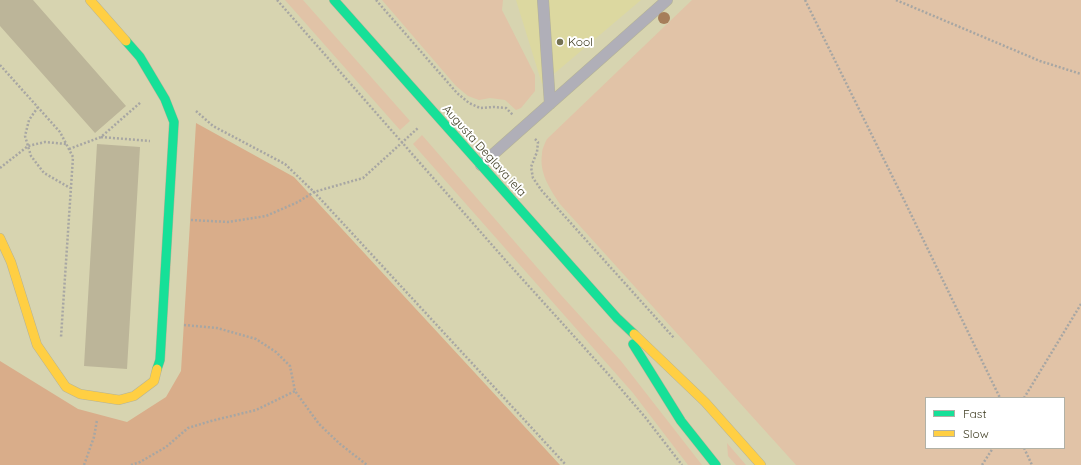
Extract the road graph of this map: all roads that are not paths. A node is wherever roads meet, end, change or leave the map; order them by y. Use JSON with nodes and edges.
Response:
{"nodes":[{"id":1,"x":90,"y":0,"type":"edge"},
{"id":2,"x":334,"y":0,"type":"edge"},
{"id":3,"x":543,"y":0,"type":"edge"},
{"id":4,"x":667,"y":0,"type":"edge"},
{"id":5,"x":550,"y":104,"type":"junction"},
{"id":6,"x":481,"y":165,"type":"junction"},
{"id":7,"x":0,"y":238,"type":"edge"},
{"id":8,"x":617,"y":318,"type":"junction"},
{"id":9,"x":716,"y":465,"type":"edge"},
{"id":10,"x":761,"y":465,"type":"edge"}],
"edges":[{"from":1,"to":7,"type":"main road"},
{"from":2,"to":6,"type":"main road","name":"Augusta Deglava iela"},
{"from":3,"to":5,"type":"lane"},
{"from":4,"to":5,"type":"lane"},
{"from":5,"to":6,"type":"lane"},
{"from":6,"to":8,"type":"main road","name":"Augusta Deglava iela"},
{"from":8,"to":9,"type":"main road","name":"Augusta Deglava iela"},
{"from":8,"to":10,"type":"main road","name":"Augusta Deglava iela"}]}
